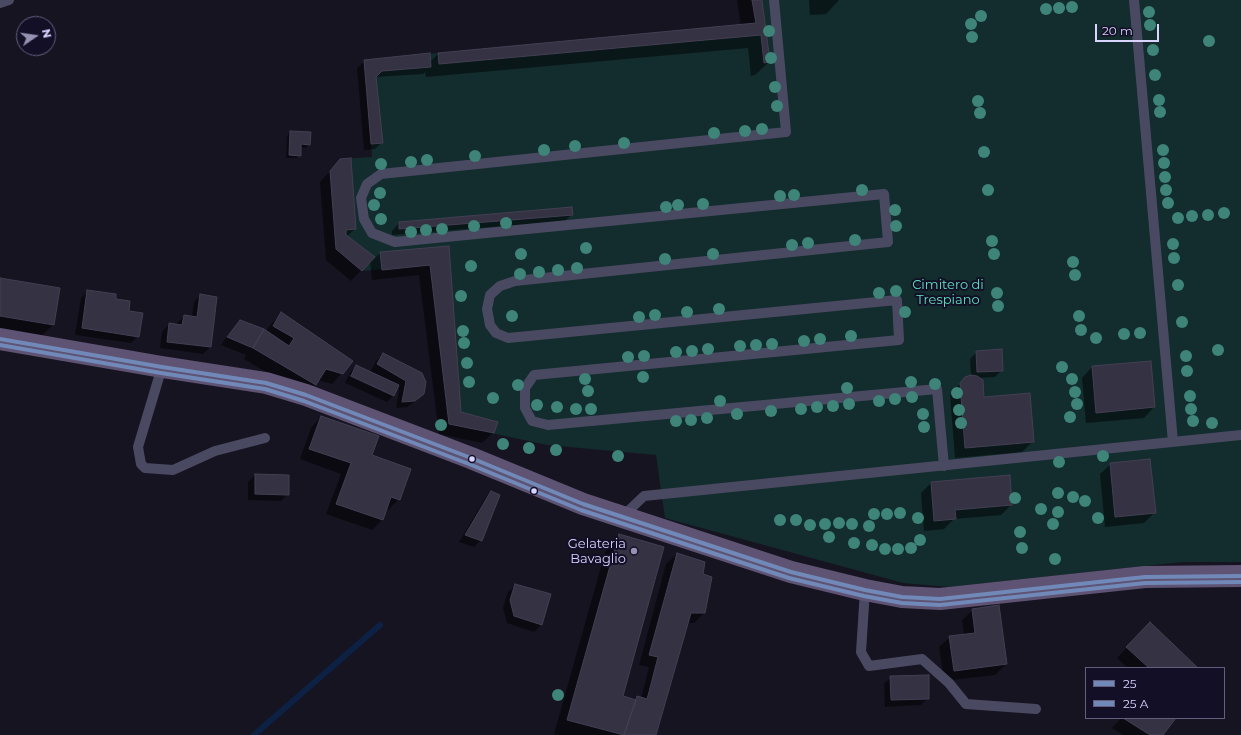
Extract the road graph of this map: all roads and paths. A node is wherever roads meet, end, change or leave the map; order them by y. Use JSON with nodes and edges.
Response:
{"nodes":[{"id":1,"x":9,"y":0,"type":"edge"},
{"id":2,"x":774,"y":0,"type":"edge"},
{"id":3,"x":1134,"y":0,"type":"edge"},
{"id":4,"x":0,"y":3,"type":"edge"},
{"id":5,"x":0,"y":339,"type":"edge"},
{"id":6,"x":162,"y":367,"type":"junction"},
{"id":7,"x":1241,"y":435,"type":"edge"},
{"id":8,"x":265,"y":438,"type":"dead end"},
{"id":9,"x":1173,"y":442,"type":"junction"},
{"id":10,"x":944,"y":466,"type":"junction"},
{"id":11,"x":623,"y":516,"type":"junction"},
{"id":12,"x":1241,"y":576,"type":"edge"},
{"id":13,"x":865,"y":590,"type":"junction"},
{"id":14,"x":1036,"y":709,"type":"dead end"}],
"edges":[{"from":1,"to":4,"type":"lane"},
{"from":2,"to":10,"type":"lane"},
{"from":3,"to":9,"type":"lane"},
{"from":5,"to":6,"type":"main road"},
{"from":6,"to":8,"type":"lane"},
{"from":6,"to":11,"type":"main road"},
{"from":7,"to":9,"type":"lane"},
{"from":9,"to":10,"type":"lane"},
{"from":10,"to":11,"type":"lane"},
{"from":11,"to":13,"type":"main road"},
{"from":12,"to":13,"type":"main road"},
{"from":13,"to":14,"type":"lane"}]}
